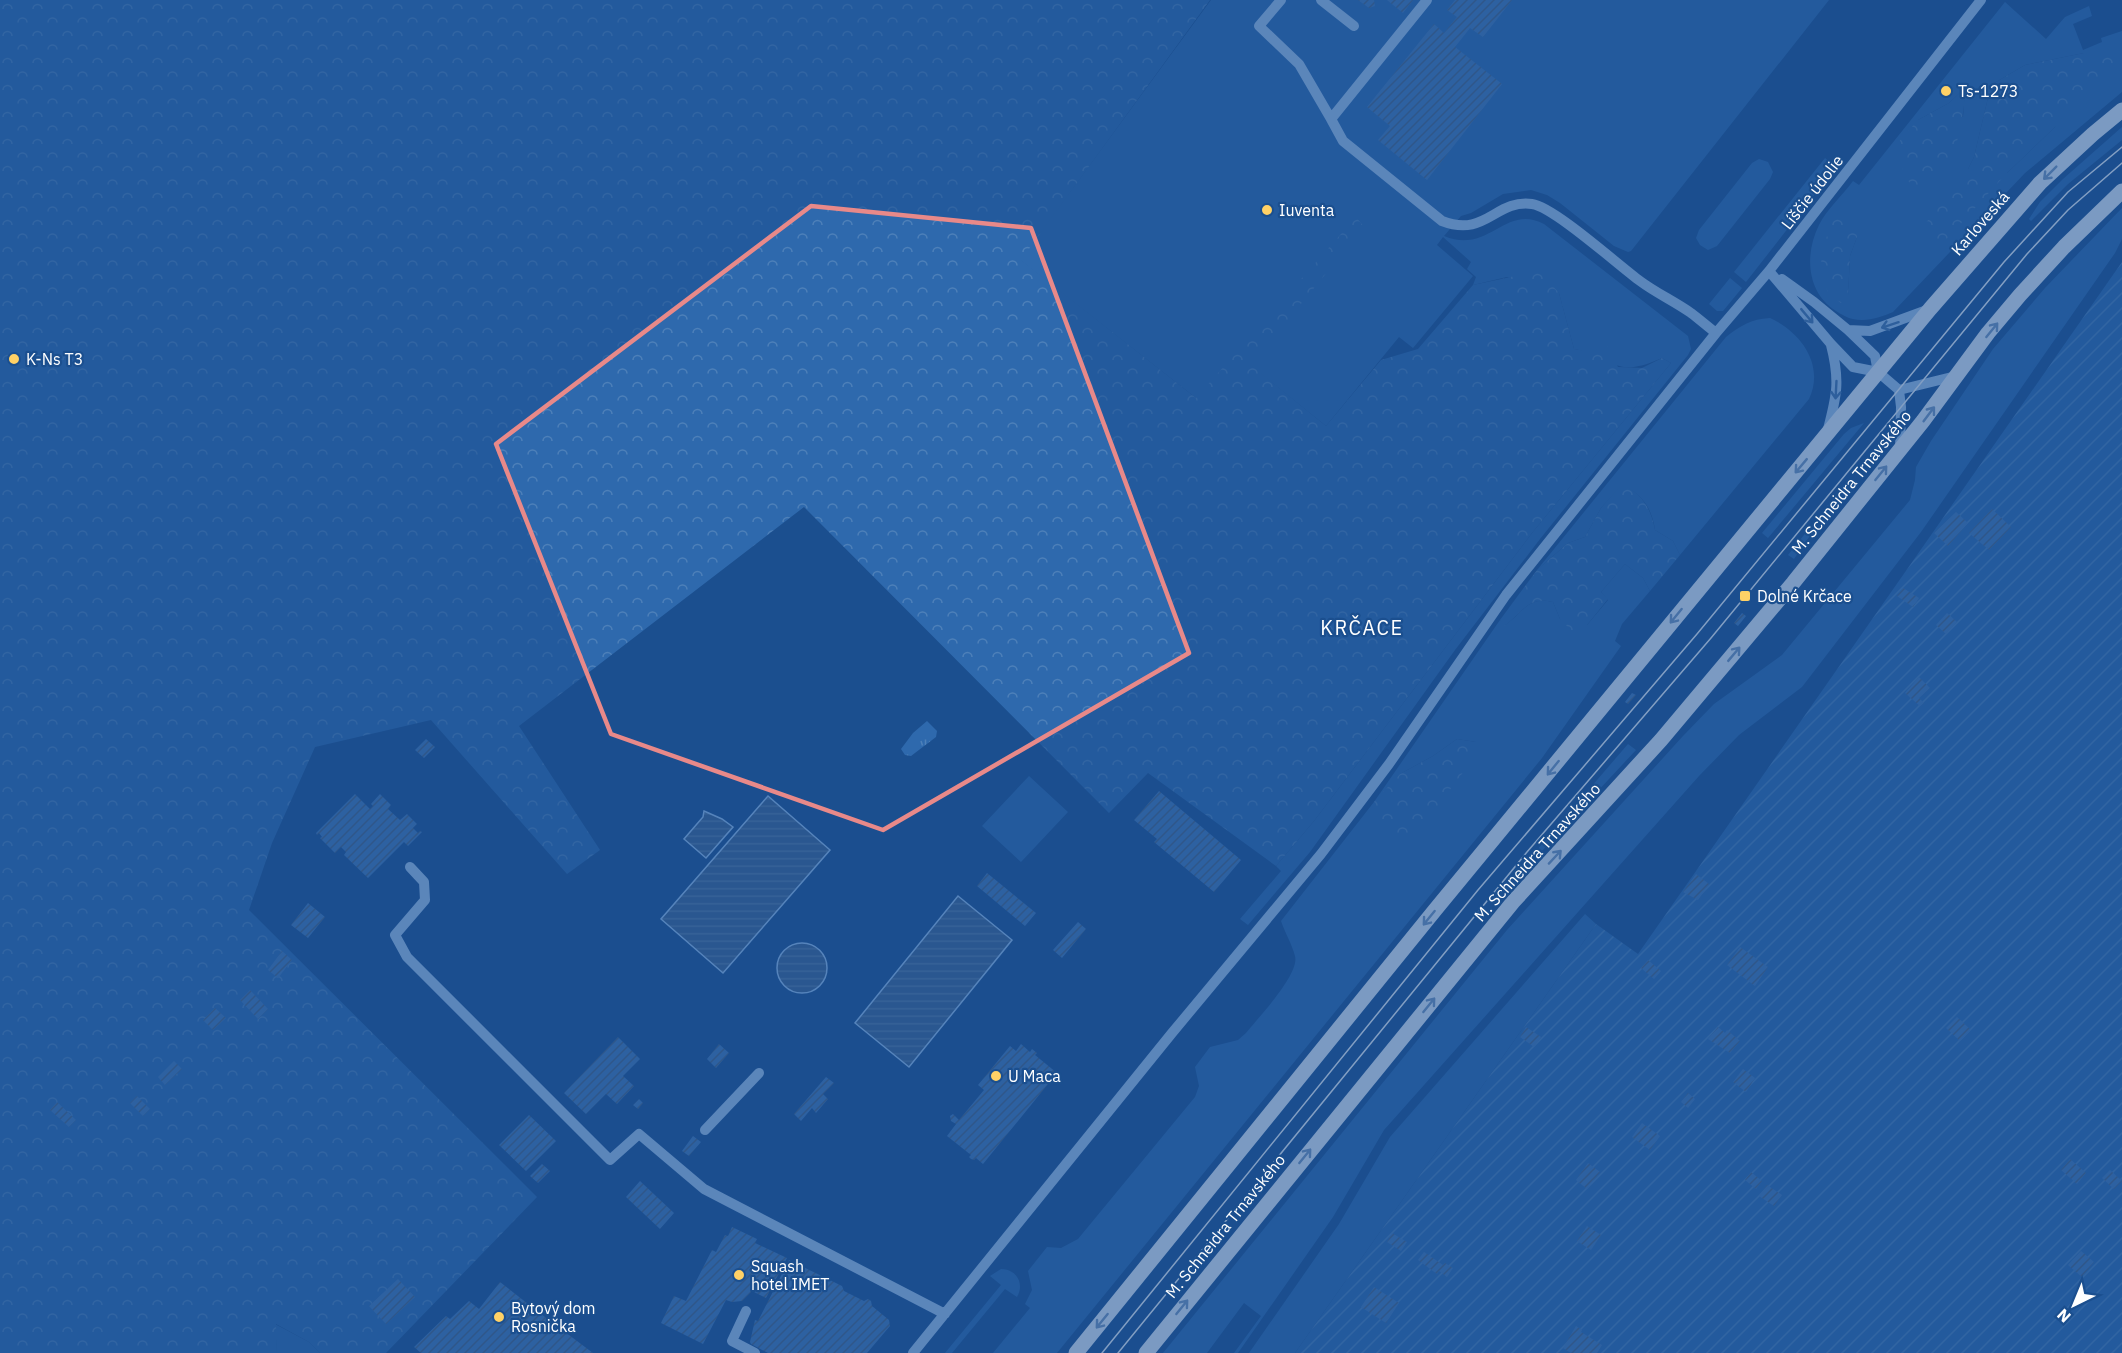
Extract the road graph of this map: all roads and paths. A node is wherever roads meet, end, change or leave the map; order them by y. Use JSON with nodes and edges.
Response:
{"nodes":[{"id":1,"x":1281,"y":0,"type":"edge"},
{"id":2,"x":1321,"y":0,"type":"edge"},
{"id":3,"x":1426,"y":0,"type":"edge"},
{"id":4,"x":1981,"y":0,"type":"edge"},
{"id":5,"x":1354,"y":26,"type":"dead end"},
{"id":6,"x":2122,"y":110,"type":"edge"},
{"id":7,"x":1330,"y":119,"type":"junction"},
{"id":8,"x":2122,"y":191,"type":"edge"},
{"id":9,"x":1769,"y":271,"type":"junction"},
{"id":10,"x":1930,"y":309,"type":"junction"},
{"id":11,"x":1848,"y":330,"type":"junction"},
{"id":12,"x":1716,"y":333,"type":"junction"},
{"id":13,"x":1831,"y":344,"type":"junction"},
{"id":14,"x":1878,"y":372,"type":"junction"},
{"id":15,"x":1956,"y":376,"type":"junction"},
{"id":16,"x":1899,"y":390,"type":"junction"},
{"id":17,"x":1827,"y":435,"type":"junction"},
{"id":18,"x":1900,"y":450,"type":"junction"},
{"id":19,"x":410,"y":867,"type":"dead end"},
{"id":20,"x":759,"y":1073,"type":"dead end"},
{"id":21,"x":705,"y":1130,"type":"dead end"},
{"id":22,"x":746,"y":1311,"type":"dead end"},
{"id":23,"x":945,"y":1314,"type":"junction"},
{"id":24,"x":755,"y":1353,"type":"edge"},
{"id":25,"x":913,"y":1353,"type":"edge"},
{"id":26,"x":1076,"y":1353,"type":"edge"},
{"id":27,"x":1146,"y":1353,"type":"edge"}],
"edges":[{"from":1,"to":7,"type":"street"},
{"from":2,"to":5,"type":"street"},
{"from":3,"to":7,"type":"street"},
{"from":4,"to":9,"type":"street","name":"Líščie údolie"},
{"from":6,"to":10,"type":"main road","name":"Karloveská","one_way":true},
{"from":7,"to":12,"type":"street"},
{"from":15,"to":8,"type":"main road","one_way":true},
{"from":9,"to":11,"type":"street"},
{"from":9,"to":12,"type":"street","name":"Líščie údolie"},
{"from":9,"to":13,"type":"street","one_way":true},
{"from":10,"to":11,"type":"street","one_way":true},
{"from":10,"to":14,"type":"main road","name":"Karloveská"},
{"from":11,"to":14,"type":"street"},
{"from":12,"to":23,"type":"street","name":"Líščie údolie"},
{"from":13,"to":14,"type":"street"},
{"from":13,"to":17,"type":"street","one_way":true},
{"from":14,"to":16,"type":"street"},
{"from":14,"to":17,"type":"main road"},
{"from":15,"to":16,"type":"street"},
{"from":18,"to":15,"type":"main road","name":"M. Schneidra Trnavského","one_way":true},
{"from":16,"to":18,"type":"street"},
{"from":17,"to":26,"type":"main road","one_way":true},
{"from":27,"to":18,"type":"main road","name":"M. Schneidra Trnavského","one_way":true},
{"from":19,"to":23,"type":"street"},
{"from":20,"to":21,"type":"street"},
{"from":22,"to":24,"type":"street"},
{"from":23,"to":25,"type":"street","name":"Líščie údolie"}]}
